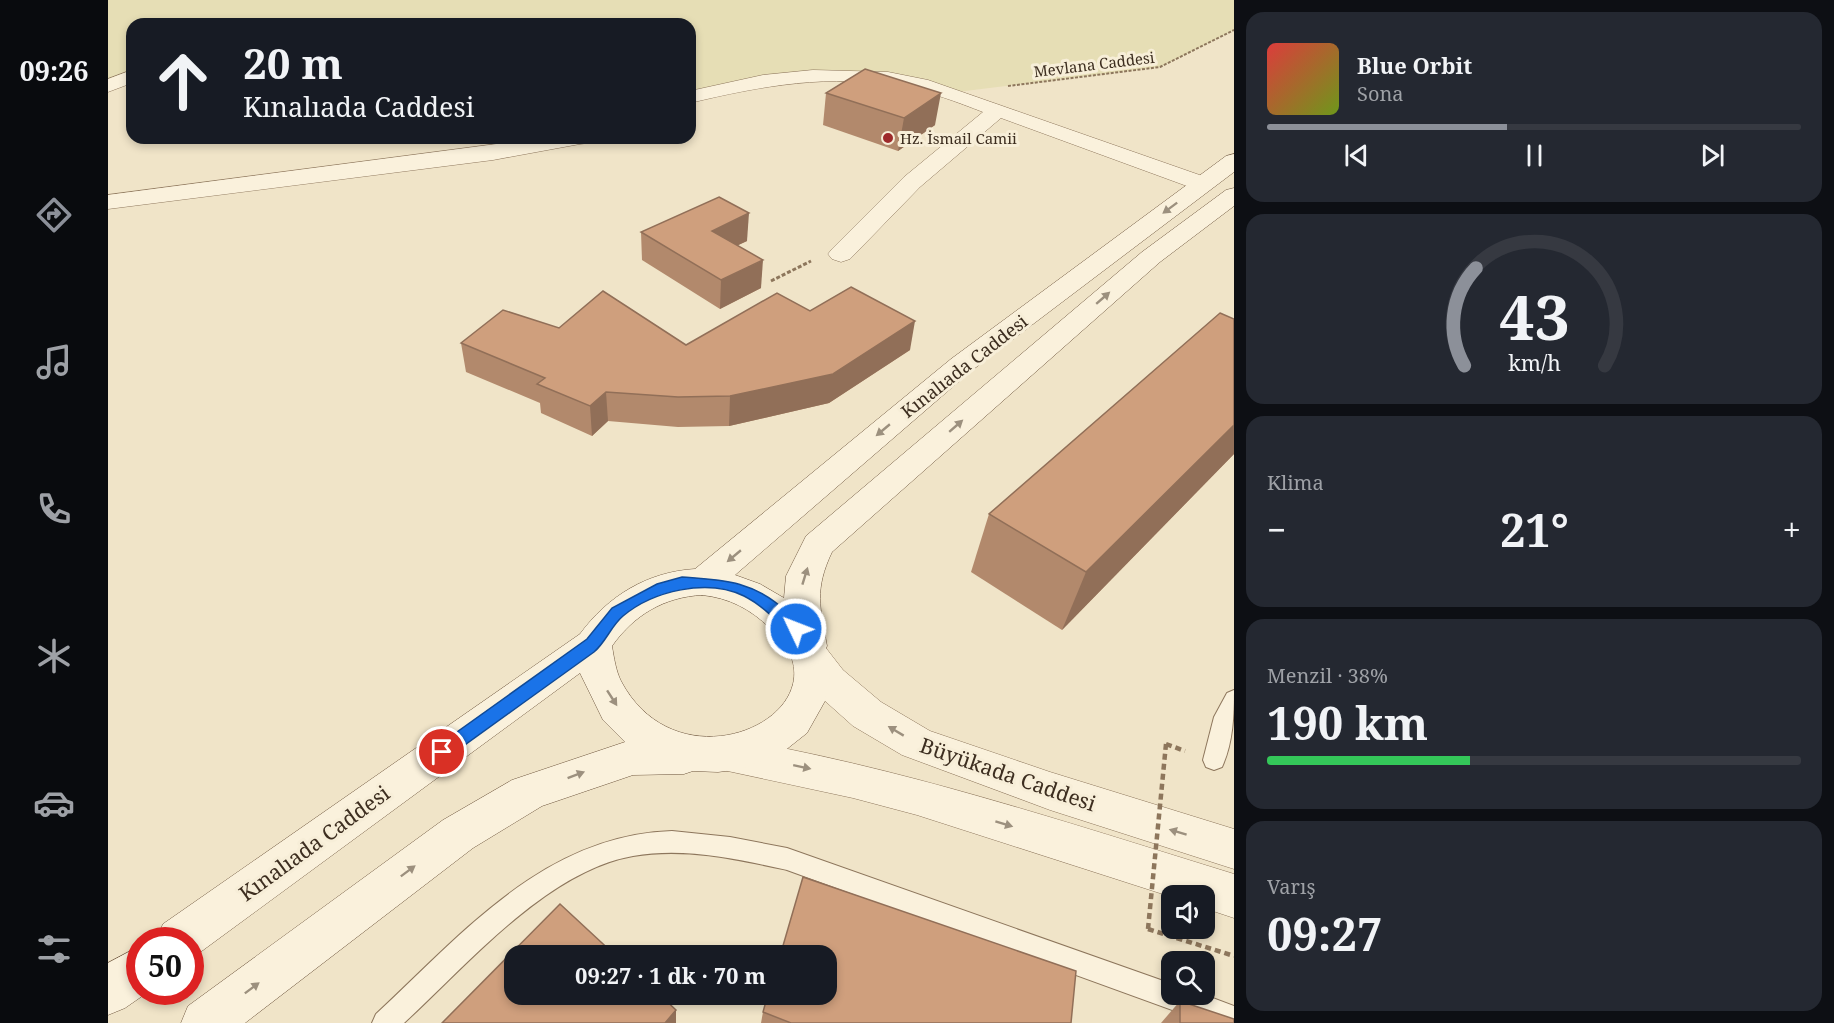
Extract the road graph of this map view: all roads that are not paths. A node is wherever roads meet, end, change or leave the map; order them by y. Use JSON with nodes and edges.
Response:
{"nodes":[{"id":1,"x":126,"y":78,"type":"edge"},
{"id":2,"x":108,"y":86,"type":"edge"},
{"id":3,"x":696,"y":96,"type":"edge"},
{"id":4,"x":998,"y":110,"type":"junction"},
{"id":5,"x":545,"y":144,"type":"edge"},
{"id":6,"x":1234,"y":161,"type":"edge"},
{"id":7,"x":1203,"y":184,"type":"junction"},
{"id":8,"x":1234,"y":195,"type":"edge"},
{"id":9,"x":108,"y":202,"type":"edge"},
{"id":10,"x":841,"y":254,"type":"road end"},
{"id":11,"x":693,"y":582,"type":"junction"},
{"id":12,"x":593,"y":644,"type":"junction"},
{"id":13,"x":809,"y":654,"type":"junction"},
{"id":14,"x":1234,"y":699,"type":"edge"},
{"id":15,"x":723,"y":755,"type":"junction"},
{"id":16,"x":1214,"y":760,"type":"dead end"},
{"id":17,"x":1234,"y":849,"type":"edge"},
{"id":18,"x":1234,"y":896,"type":"edge"},
{"id":19,"x":197,"y":927,"type":"edge"},
{"id":20,"x":126,"y":979,"type":"edge"},
{"id":21,"x":108,"y":992,"type":"edge"},
{"id":22,"x":1234,"y":1019,"type":"edge"},
{"id":23,"x":205,"y":1023,"type":"edge"},
{"id":24,"x":385,"y":1023,"type":"edge"}],
"edges":[{"from":1,"to":2,"type":"main road"},
{"from":3,"to":4,"type":"main road"},
{"from":4,"to":7,"type":"main road"},
{"from":4,"to":10,"type":"main road"},
{"from":5,"to":9,"type":"main road"},
{"from":6,"to":7,"type":"main road","name":"Kınalıada Caddesi"},
{"from":7,"to":11,"type":"main road","name":"Kınalıada Caddesi","one_way":true},
{"from":13,"to":8,"type":"main road","name":"Kınalıada Caddesi","one_way":true},
{"from":11,"to":12,"type":"main road","name":"Kınalıada Caddesi"},
{"from":11,"to":13,"type":"main road"},
{"from":12,"to":15,"type":"main road","one_way":true},
{"from":12,"to":19,"type":"main road","name":"Kınalıada Caddesi"},
{"from":13,"to":15,"type":"main road"},
{"from":17,"to":13,"type":"main road","name":"Büyükada Caddesi","one_way":true},
{"from":14,"to":16,"type":"lane"},
{"from":15,"to":18,"type":"main road","one_way":true},
{"from":23,"to":15,"type":"main road","one_way":true},
{"from":20,"to":21,"type":"main road"},
{"from":22,"to":24,"type":"lane"}]}
